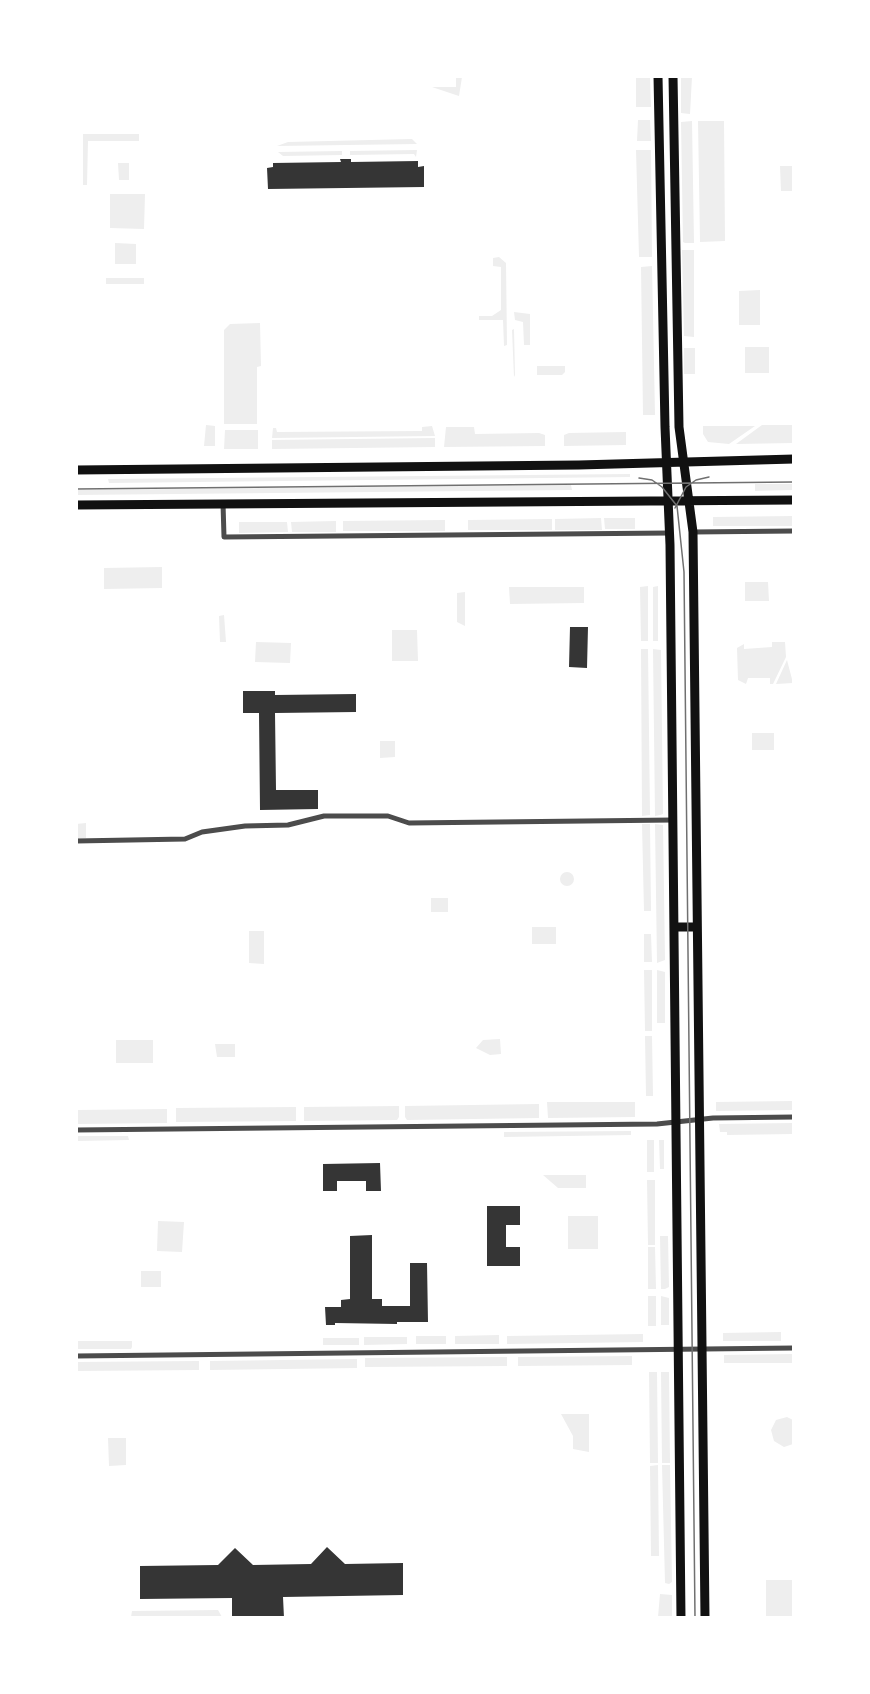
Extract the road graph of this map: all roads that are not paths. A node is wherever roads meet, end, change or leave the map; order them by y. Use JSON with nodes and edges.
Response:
{"nodes":[{"id":1,"x":658,"y":76,"type":"edge"},
{"id":2,"x":673,"y":76,"type":"edge"},
{"id":3,"x":794,"y":459,"type":"edge"},
{"id":4,"x":682,"y":462,"type":"junction"},
{"id":5,"x":668,"y":463,"type":"junction"},
{"id":6,"x":76,"y":470,"type":"edge"},
{"id":7,"x":794,"y":500,"type":"edge"},
{"id":8,"x":669,"y":501,"type":"junction"},
{"id":9,"x":690,"y":501,"type":"junction"},
{"id":10,"x":224,"y":503,"type":"junction"},
{"id":11,"x":76,"y":505,"type":"edge"},
{"id":12,"x":794,"y":531,"type":"edge"},
{"id":13,"x":693,"y":532,"type":"junction"},
{"id":14,"x":670,"y":533,"type":"junction"},
{"id":15,"x":673,"y":820,"type":"junction"},
{"id":16,"x":76,"y":841,"type":"edge"},
{"id":17,"x":675,"y":927,"type":"junction"},
{"id":18,"x":697,"y":927,"type":"junction"},
{"id":19,"x":794,"y":1117,"type":"edge"},
{"id":20,"x":699,"y":1119,"type":"junction"},
{"id":21,"x":675,"y":1122,"type":"junction"},
{"id":22,"x":76,"y":1130,"type":"edge"},
{"id":23,"x":794,"y":1348,"type":"edge"},
{"id":24,"x":678,"y":1349,"type":"junction"},
{"id":25,"x":702,"y":1349,"type":"junction"},
{"id":26,"x":76,"y":1356,"type":"edge"},
{"id":27,"x":681,"y":1617,"type":"edge"},
{"id":28,"x":705,"y":1617,"type":"edge"}],
"edges":[{"from":1,"to":5,"type":"main road"},
{"from":2,"to":4,"type":"main road"},
{"from":3,"to":4,"type":"main road"},
{"from":4,"to":5,"type":"main road"},
{"from":4,"to":9,"type":"main road"},
{"from":5,"to":6,"type":"main road"},
{"from":5,"to":8,"type":"main road"},
{"from":7,"to":9,"type":"main road"},
{"from":8,"to":9,"type":"main road"},
{"from":8,"to":10,"type":"main road"},
{"from":8,"to":14,"type":"main road"},
{"from":9,"to":13,"type":"main road"},
{"from":10,"to":11,"type":"main road"},
{"from":10,"to":14,"type":"street"},
{"from":12,"to":13,"type":"street"},
{"from":13,"to":18,"type":"main road"},
{"from":14,"to":15,"type":"main road"},
{"from":15,"to":16,"type":"street"},
{"from":15,"to":17,"type":"main road"},
{"from":17,"to":18,"type":"main road"},
{"from":17,"to":21,"type":"main road"},
{"from":18,"to":20,"type":"main road"},
{"from":19,"to":20,"type":"street"},
{"from":20,"to":21,"type":"street"},
{"from":20,"to":25,"type":"main road"},
{"from":21,"to":22,"type":"street"},
{"from":21,"to":24,"type":"main road"},
{"from":23,"to":25,"type":"street"},
{"from":24,"to":25,"type":"street"},
{"from":24,"to":26,"type":"street"},
{"from":24,"to":27,"type":"main road"},
{"from":25,"to":28,"type":"main road"}]}
